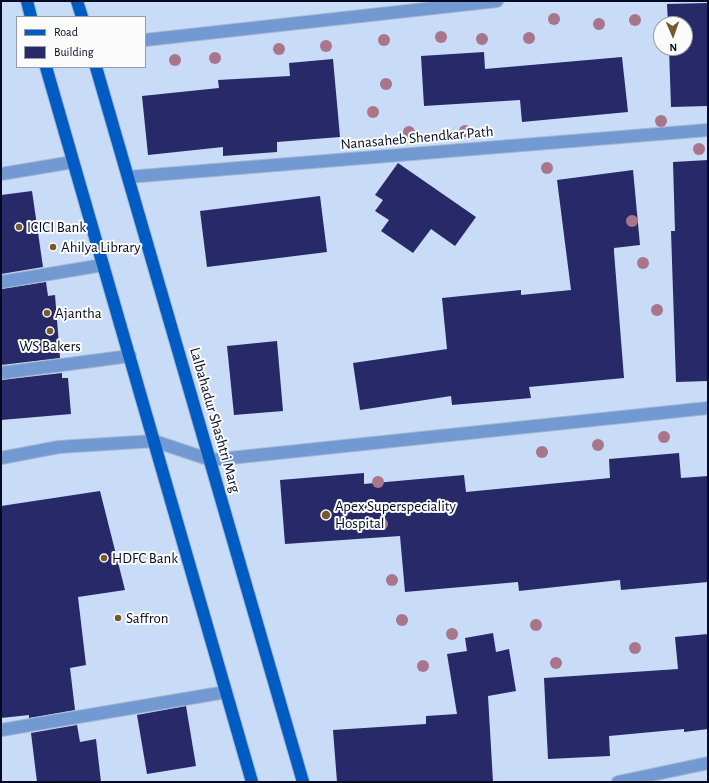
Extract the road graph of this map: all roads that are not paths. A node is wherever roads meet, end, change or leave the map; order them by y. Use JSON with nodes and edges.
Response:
{"nodes":[{"id":1,"x":27,"y":1,"type":"edge"},
{"id":2,"x":77,"y":1,"type":"edge"},
{"id":3,"x":497,"y":1,"type":"edge"},
{"id":4,"x":32,"y":16,"type":"edge"},
{"id":5,"x":82,"y":16,"type":"edge"},
{"id":6,"x":146,"y":40,"type":"edge"},
{"id":7,"x":46,"y":68,"type":"edge"},
{"id":8,"x":96,"y":68,"type":"edge"},
{"id":9,"x":708,"y":130,"type":"edge"},
{"id":10,"x":73,"y":162,"type":"junction"},
{"id":11,"x":1,"y":174,"type":"edge"},
{"id":12,"x":128,"y":177,"type":"junction"},
{"id":13,"x":104,"y":265,"type":"junction"},
{"id":14,"x":1,"y":282,"type":"edge"},
{"id":15,"x":130,"y":356,"type":"junction"},
{"id":16,"x":1,"y":373,"type":"edge"},
{"id":17,"x":708,"y":408,"type":"edge"},
{"id":18,"x":154,"y":441,"type":"junction"},
{"id":19,"x":1,"y":458,"type":"edge"},
{"id":20,"x":211,"y":460,"type":"junction"},
{"id":21,"x":226,"y":692,"type":"junction"},
{"id":22,"x":1,"y":730,"type":"edge"},
{"id":23,"x":708,"y":762,"type":"edge"},
{"id":24,"x":252,"y":782,"type":"edge"},
{"id":25,"x":303,"y":782,"type":"edge"},
{"id":26,"x":618,"y":782,"type":"edge"}],
"edges":[{"from":1,"to":4,"type":"main road"},
{"from":2,"to":5,"type":"main road"},
{"from":3,"to":6,"type":"street"},
{"from":7,"to":10,"type":"main road"},
{"from":8,"to":12,"type":"main road","name":"Lalbahadur Shashtri Marg"},
{"from":9,"to":12,"type":"street","name":"Nanasaheb Shendkar Path"},
{"from":10,"to":11,"type":"street"},
{"from":10,"to":13,"type":"main road"},
{"from":12,"to":20,"type":"main road","name":"Lalbahadur Shashtri Marg"},
{"from":13,"to":14,"type":"street"},
{"from":13,"to":15,"type":"main road"},
{"from":15,"to":16,"type":"street"},
{"from":15,"to":18,"type":"main road"},
{"from":17,"to":20,"type":"street"},
{"from":18,"to":19,"type":"street"},
{"from":18,"to":20,"type":"street"},
{"from":18,"to":21,"type":"main road"},
{"from":20,"to":25,"type":"main road","name":"Lalbahadur Shashtri Marg"},
{"from":21,"to":22,"type":"street"},
{"from":21,"to":24,"type":"main road"},
{"from":23,"to":26,"type":"street"}]}
